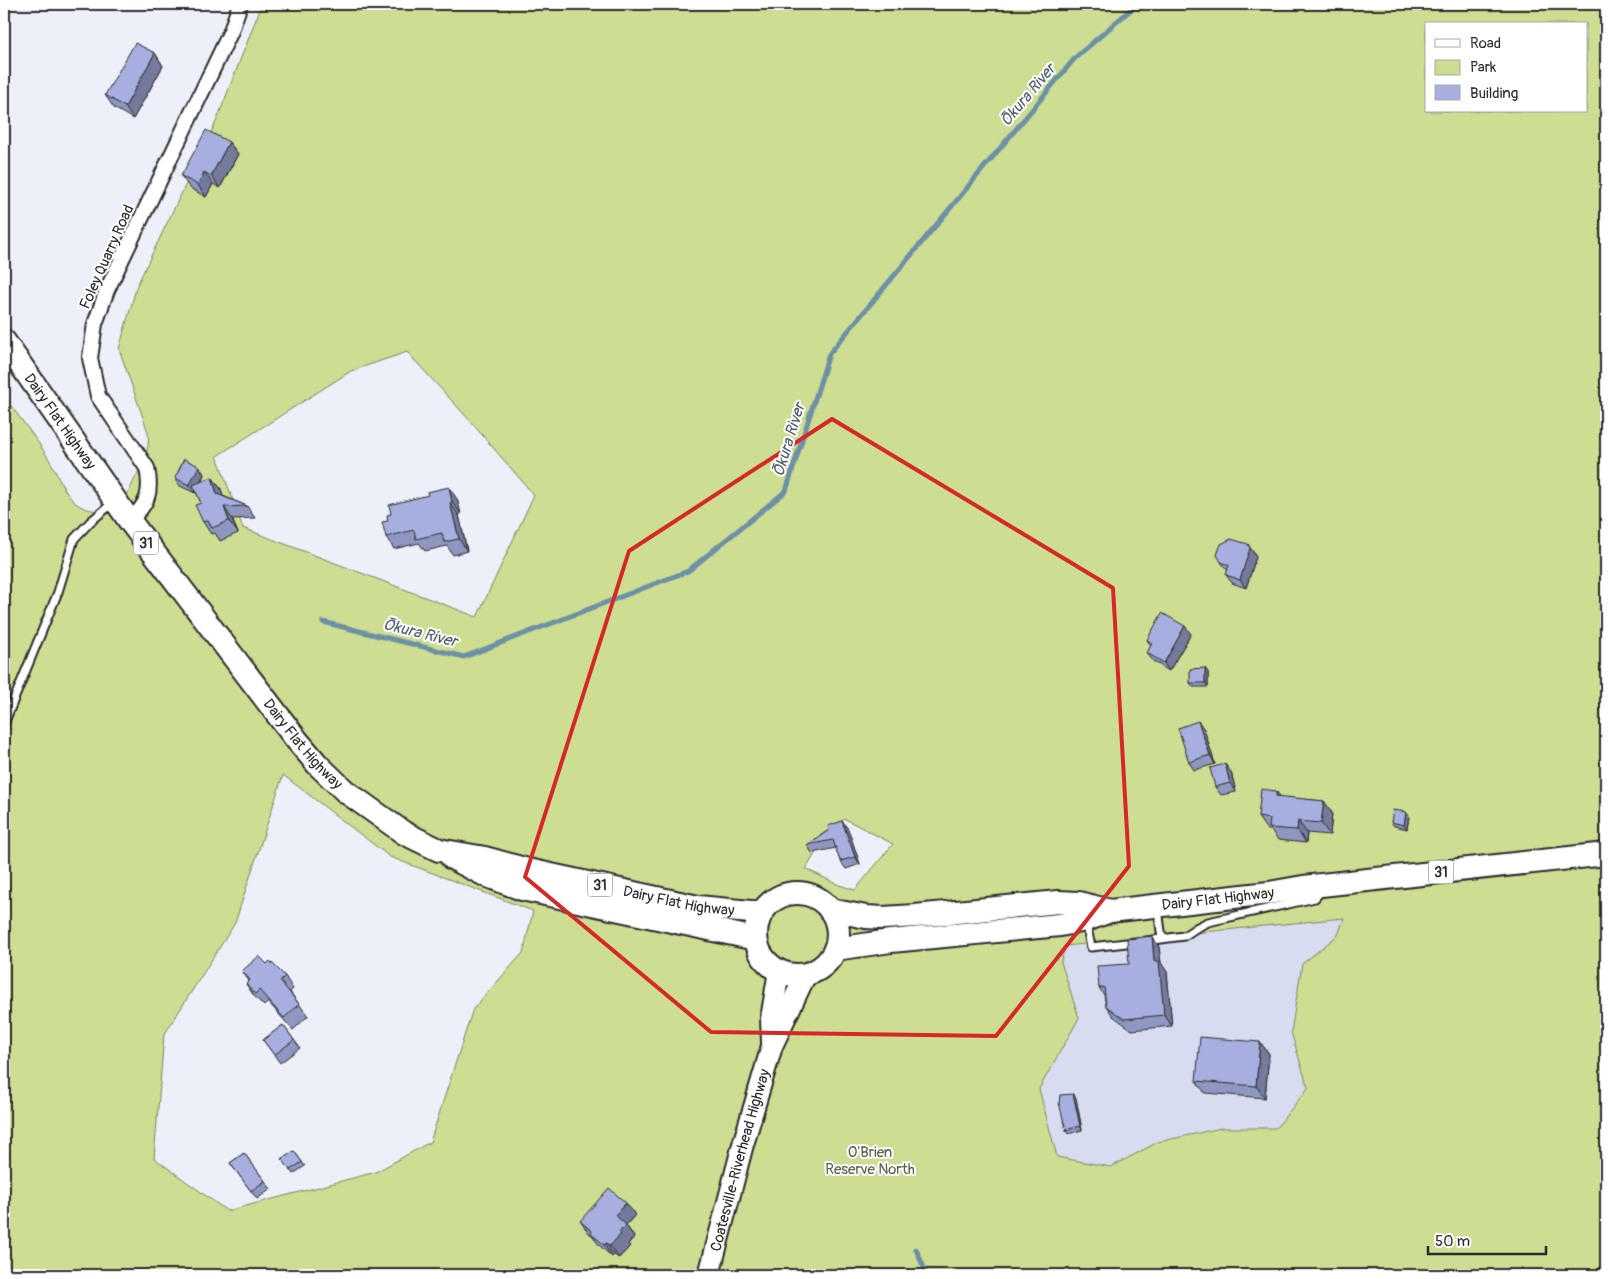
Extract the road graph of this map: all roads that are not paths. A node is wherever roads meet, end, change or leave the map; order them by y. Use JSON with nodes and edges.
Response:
{"nodes":[{"id":1,"x":240,"y":4,"type":"edge"},
{"id":2,"x":4,"y":341,"type":"edge"},
{"id":3,"x":115,"y":501,"type":"junction"},
{"id":4,"x":129,"y":520,"type":"junction"},
{"id":5,"x":4,"y":724,"type":"edge"},
{"id":6,"x":439,"y":850,"type":"junction"},
{"id":7,"x":1606,"y":854,"type":"edge"},
{"id":8,"x":1328,"y":884,"type":"junction"},
{"id":9,"x":1158,"y":907,"type":"junction"},
{"id":10,"x":830,"y":910,"type":"junction"},
{"id":11,"x":1110,"y":911,"type":"junction"},
{"id":12,"x":762,"y":913,"type":"junction"},
{"id":13,"x":1086,"y":920,"type":"junction"},
{"id":14,"x":756,"y":939,"type":"junction"},
{"id":15,"x":1162,"y":939,"type":"junction"},
{"id":16,"x":835,"y":949,"type":"junction"},
{"id":17,"x":779,"y":971,"type":"junction"},
{"id":18,"x":806,"y":974,"type":"junction"},
{"id":19,"x":772,"y":1046,"type":"junction"},
{"id":20,"x":708,"y":1275,"type":"edge"}],
"edges":[{"from":1,"to":4,"type":"street","name":"Foley Quarry Road"},
{"from":2,"to":3,"type":"main road","name":"Dairy Flat Highway","number":"31"},
{"from":3,"to":4,"type":"main road","name":"Dairy Flat Highway","number":"31"},
{"from":3,"to":5,"type":"lane"},
{"from":4,"to":6,"type":"main road","name":"Dairy Flat Highway","number":"31"},
{"from":6,"to":12,"type":"main road","name":"Dairy Flat Highway","number":"31"},
{"from":6,"to":14,"type":"main road"},
{"from":7,"to":8,"type":"main road","name":"Dairy Flat Highway","number":"31"},
{"from":8,"to":9,"type":"main road","name":"Dairy Flat Highway","number":"31"},
{"from":8,"to":15,"type":"lane"},
{"from":9,"to":11,"type":"main road","name":"Dairy Flat Highway","number":"31"},
{"from":9,"to":15,"type":"lane"},
{"from":10,"to":11,"type":"main road","name":"Dairy Flat Highway","number":"31"},
{"from":10,"to":12,"type":"main road"},
{"from":10,"to":16,"type":"main road"},
{"from":11,"to":13,"type":"main road"},
{"from":12,"to":14,"type":"main road"},
{"from":13,"to":15,"type":"lane"},
{"from":13,"to":16,"type":"main road"},
{"from":14,"to":17,"type":"main road"},
{"from":16,"to":18,"type":"main road"},
{"from":17,"to":18,"type":"main road"},
{"from":17,"to":19,"type":"main road","name":"Coatesville-Riverhead Highway"},
{"from":18,"to":19,"type":"main road","name":"Coatesville-Riverhead Highway"},
{"from":19,"to":20,"type":"main road","name":"Coatesville-Riverhead Highway"}]}
